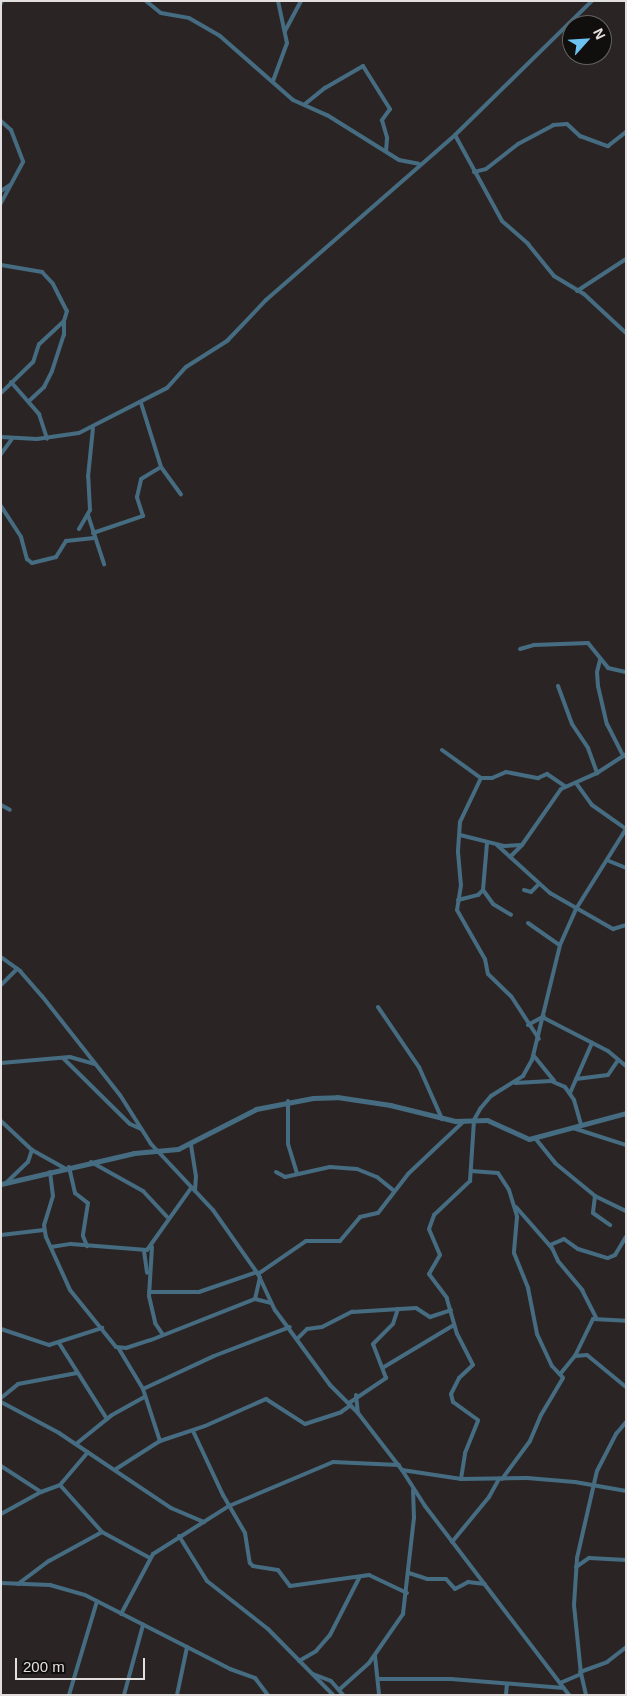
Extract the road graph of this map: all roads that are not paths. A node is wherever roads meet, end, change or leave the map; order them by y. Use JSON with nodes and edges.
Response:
{"nodes":[{"id":1,"x":146,"y":1,"type":"edge"},
{"id":2,"x":278,"y":1,"type":"edge"},
{"id":3,"x":301,"y":1,"type":"edge"},
{"id":4,"x":592,"y":1,"type":"edge"},
{"id":5,"x":285,"y":31,"type":"junction"},
{"id":6,"x":274,"y":81,"type":"junction"},
{"id":7,"x":305,"y":104,"type":"junction"},
{"id":8,"x":1,"y":121,"type":"edge"},
{"id":9,"x":626,"y":132,"type":"edge"},
{"id":10,"x":454,"y":135,"type":"junction"},
{"id":11,"x":386,"y":151,"type":"junction"},
{"id":12,"x":419,"y":164,"type":"junction"},
{"id":13,"x":474,"y":172,"type":"junction"},
{"id":14,"x":11,"y":185,"type":"junction"},
{"id":15,"x":1,"y":191,"type":"edge"},
{"id":16,"x":1,"y":203,"type":"edge"},
{"id":17,"x":626,"y":259,"type":"edge"},
{"id":18,"x":1,"y":265,"type":"edge"},
{"id":19,"x":577,"y":291,"type":"junction"},
{"id":20,"x":64,"y":321,"type":"junction"},
{"id":21,"x":626,"y":333,"type":"edge"},
{"id":22,"x":11,"y":382,"type":"junction"},
{"id":23,"x":1,"y":393,"type":"edge"},
{"id":24,"x":29,"y":401,"type":"junction"},
{"id":25,"x":141,"y":403,"type":"junction"},
{"id":26,"x":93,"y":428,"type":"junction"},
{"id":27,"x":1,"y":437,"type":"edge"},
{"id":28,"x":12,"y":439,"type":"junction"},
{"id":29,"x":47,"y":439,"type":"junction"},
{"id":30,"x":1,"y":454,"type":"edge"},
{"id":31,"x":161,"y":467,"type":"junction"},
{"id":32,"x":181,"y":495,"type":"dead end"},
{"id":33,"x":1,"y":506,"type":"edge"},
{"id":34,"x":88,"y":515,"type":"junction"},
{"id":35,"x":79,"y":529,"type":"dead end"},
{"id":36,"x":94,"y":535,"type":"junction"},
{"id":37,"x":104,"y":564,"type":"dead end"},
{"id":38,"x":520,"y":650,"type":"dead end"},
{"id":39,"x":600,"y":660,"type":"junction"},
{"id":40,"x":626,"y":672,"type":"edge"},
{"id":41,"x":558,"y":686,"type":"dead end"},
{"id":42,"x":442,"y":750,"type":"dead end"},
{"id":43,"x":624,"y":755,"type":"edge"},
{"id":44,"x":598,"y":773,"type":"junction"},
{"id":45,"x":481,"y":778,"type":"junction"},
{"id":46,"x":582,"y":780,"type":"junction"},
{"id":47,"x":576,"y":783,"type":"junction"},
{"id":48,"x":565,"y":786,"type":"junction"},
{"id":49,"x":579,"y":788,"type":"junction"},
{"id":50,"x":1,"y":805,"type":"edge"},
{"id":51,"x":10,"y":810,"type":"dead end"},
{"id":52,"x":626,"y":829,"type":"edge"},
{"id":53,"x":460,"y":835,"type":"junction"},
{"id":54,"x":487,"y":843,"type":"junction"},
{"id":55,"x":497,"y":845,"type":"junction"},
{"id":56,"x":522,"y":845,"type":"junction"},
{"id":57,"x":510,"y":857,"type":"junction"},
{"id":58,"x":609,"y":861,"type":"junction"},
{"id":59,"x":626,"y":868,"type":"edge"},
{"id":60,"x":538,"y":885,"type":"junction"},
{"id":61,"x":483,"y":890,"type":"junction"},
{"id":62,"x":524,"y":890,"type":"dead end"},
{"id":63,"x":478,"y":895,"type":"junction"},
{"id":64,"x":487,"y":896,"type":"junction"},
{"id":65,"x":458,"y":900,"type":"junction"},
{"id":66,"x":576,"y":908,"type":"junction"},
{"id":67,"x":511,"y":915,"type":"dead end"},
{"id":68,"x":528,"y":923,"type":"dead end"},
{"id":69,"x":626,"y":925,"type":"edge"},
{"id":70,"x":560,"y":945,"type":"junction"},
{"id":71,"x":1,"y":957,"type":"edge"},
{"id":72,"x":17,"y":970,"type":"junction"},
{"id":73,"x":1,"y":985,"type":"edge"},
{"id":74,"x":378,"y":1006,"type":"dead end"},
{"id":75,"x":544,"y":1017,"type":"junction"},
{"id":76,"x":528,"y":1025,"type":"junction"},
{"id":77,"x":539,"y":1039,"type":"junction"},
{"id":78,"x":592,"y":1043,"type":"junction"},
{"id":79,"x":534,"y":1056,"type":"junction"},
{"id":80,"x":64,"y":1058,"type":"junction"},
{"id":81,"x":618,"y":1060,"type":"junction"},
{"id":82,"x":1,"y":1063,"type":"edge"},
{"id":83,"x":96,"y":1065,"type":"junction"},
{"id":84,"x":626,"y":1066,"type":"edge"},
{"id":85,"x":576,"y":1079,"type":"junction"},
{"id":86,"x":556,"y":1082,"type":"junction"},
{"id":87,"x":513,"y":1084,"type":"junction"},
{"id":88,"x":570,"y":1093,"type":"junction"},
{"id":89,"x":288,"y":1101,"type":"junction"},
{"id":90,"x":626,"y":1113,"type":"edge"},
{"id":91,"x":442,"y":1119,"type":"junction"},
{"id":92,"x":474,"y":1120,"type":"junction"},
{"id":93,"x":1,"y":1121,"type":"edge"},
{"id":94,"x":463,"y":1122,"type":"junction"},
{"id":95,"x":580,"y":1125,"type":"junction"},
{"id":96,"x":572,"y":1127,"type":"junction"},
{"id":97,"x":141,"y":1129,"type":"junction"},
{"id":98,"x":535,"y":1138,"type":"junction"},
{"id":99,"x":191,"y":1145,"type":"junction"},
{"id":100,"x":626,"y":1145,"type":"edge"},
{"id":101,"x":32,"y":1150,"type":"junction"},
{"id":102,"x":156,"y":1151,"type":"junction"},
{"id":103,"x":91,"y":1162,"type":"junction"},
{"id":104,"x":67,"y":1167,"type":"junction"},
{"id":105,"x":471,"y":1171,"type":"junction"},
{"id":106,"x":50,"y":1172,"type":"junction"},
{"id":107,"x":276,"y":1172,"type":"dead end"},
{"id":108,"x":297,"y":1173,"type":"junction"},
{"id":109,"x":4,"y":1183,"type":"edge"},
{"id":110,"x":190,"y":1188,"type":"junction"},
{"id":111,"x":195,"y":1191,"type":"junction"},
{"id":112,"x":394,"y":1191,"type":"junction"},
{"id":113,"x":595,"y":1196,"type":"junction"},
{"id":114,"x":515,"y":1207,"type":"junction"},
{"id":115,"x":626,"y":1211,"type":"edge"},
{"id":116,"x":167,"y":1218,"type":"junction"},
{"id":117,"x":610,"y":1225,"type":"dead end"},
{"id":118,"x":44,"y":1230,"type":"junction"},
{"id":119,"x":1,"y":1235,"type":"edge"},
{"id":120,"x":626,"y":1237,"type":"edge"},
{"id":121,"x":153,"y":1245,"type":"junction"},
{"id":122,"x":550,"y":1245,"type":"junction"},
{"id":123,"x":87,"y":1246,"type":"junction"},
{"id":124,"x":51,"y":1247,"type":"junction"},
{"id":125,"x":144,"y":1250,"type":"junction"},
{"id":126,"x":263,"y":1268,"type":"junction"},
{"id":127,"x":257,"y":1273,"type":"junction"},
{"id":128,"x":148,"y":1277,"type":"junction"},
{"id":129,"x":149,"y":1292,"type":"junction"},
{"id":130,"x":255,"y":1299,"type":"junction"},
{"id":131,"x":271,"y":1303,"type":"junction"},
{"id":132,"x":398,"y":1309,"type":"junction"},
{"id":133,"x":451,"y":1310,"type":"junction"},
{"id":134,"x":596,"y":1318,"type":"junction"},
{"id":135,"x":626,"y":1321,"type":"edge"},
{"id":136,"x":454,"y":1326,"type":"junction"},
{"id":137,"x":290,"y":1327,"type":"junction"},
{"id":138,"x":102,"y":1328,"type":"junction"},
{"id":139,"x":1,"y":1329,"type":"edge"},
{"id":140,"x":158,"y":1331,"type":"junction"},
{"id":141,"x":163,"y":1335,"type":"junction"},
{"id":142,"x":298,"y":1338,"type":"junction"},
{"id":143,"x":155,"y":1339,"type":"junction"},
{"id":144,"x":59,"y":1343,"type":"junction"},
{"id":145,"x":119,"y":1349,"type":"junction"},
{"id":146,"x":574,"y":1356,"type":"junction"},
{"id":147,"x":384,"y":1367,"type":"junction"},
{"id":148,"x":77,"y":1373,"type":"junction"},
{"id":149,"x":562,"y":1373,"type":"junction"},
{"id":150,"x":626,"y":1387,"type":"edge"},
{"id":151,"x":143,"y":1389,"type":"junction"},
{"id":152,"x":356,"y":1395,"type":"junction"},
{"id":153,"x":145,"y":1397,"type":"junction"},
{"id":154,"x":1,"y":1400,"type":"edge"},
{"id":155,"x":350,"y":1404,"type":"junction"},
{"id":156,"x":358,"y":1413,"type":"junction"},
{"id":157,"x":107,"y":1419,"type":"junction"},
{"id":158,"x":626,"y":1422,"type":"edge"},
{"id":159,"x":193,"y":1431,"type":"junction"},
{"id":160,"x":160,"y":1441,"type":"junction"},
{"id":161,"x":76,"y":1444,"type":"junction"},
{"id":162,"x":88,"y":1452,"type":"junction"},
{"id":163,"x":399,"y":1465,"type":"junction"},
{"id":164,"x":1,"y":1466,"type":"edge"},
{"id":165,"x":116,"y":1469,"type":"junction"},
{"id":166,"x":402,"y":1470,"type":"junction"},
{"id":167,"x":415,"y":1472,"type":"junction"},
{"id":168,"x":461,"y":1479,"type":"junction"},
{"id":169,"x":501,"y":1479,"type":"junction"},
{"id":170,"x":410,"y":1481,"type":"junction"},
{"id":171,"x":593,"y":1484,"type":"junction"},
{"id":172,"x":60,"y":1485,"type":"junction"},
{"id":173,"x":413,"y":1487,"type":"junction"},
{"id":174,"x":41,"y":1492,"type":"junction"},
{"id":175,"x":626,"y":1492,"type":"edge"},
{"id":176,"x":229,"y":1506,"type":"junction"},
{"id":177,"x":425,"y":1506,"type":"junction"},
{"id":178,"x":414,"y":1507,"type":"junction"},
{"id":179,"x":1,"y":1514,"type":"edge"},
{"id":180,"x":204,"y":1522,"type":"junction"},
{"id":181,"x":102,"y":1532,"type":"junction"},
{"id":182,"x":179,"y":1536,"type":"junction"},
{"id":183,"x":452,"y":1542,"type":"junction"},
{"id":184,"x":150,"y":1558,"type":"junction"},
{"id":185,"x":626,"y":1560,"type":"edge"},
{"id":186,"x":576,"y":1567,"type":"junction"},
{"id":187,"x":409,"y":1572,"type":"junction"},
{"id":188,"x":359,"y":1578,"type":"junction"},
{"id":189,"x":1,"y":1583,"type":"edge"},
{"id":190,"x":18,"y":1584,"type":"junction"},
{"id":191,"x":485,"y":1584,"type":"junction"},
{"id":192,"x":407,"y":1593,"type":"junction"},
{"id":193,"x":97,"y":1601,"type":"junction"},
{"id":194,"x":122,"y":1614,"type":"junction"},
{"id":195,"x":143,"y":1625,"type":"junction"},
{"id":196,"x":186,"y":1647,"type":"junction"},
{"id":197,"x":626,"y":1647,"type":"edge"},
{"id":198,"x":375,"y":1656,"type":"junction"},
{"id":199,"x":299,"y":1661,"type":"junction"},
{"id":200,"x":580,"y":1673,"type":"junction"},
{"id":201,"x":310,"y":1674,"type":"junction"},
{"id":202,"x":379,"y":1679,"type":"junction"},
{"id":203,"x":560,"y":1683,"type":"junction"},
{"id":204,"x":507,"y":1684,"type":"junction"},
{"id":205,"x":564,"y":1688,"type":"junction"},
{"id":206,"x":340,"y":1689,"type":"junction"},
{"id":207,"x":69,"y":1695,"type":"edge"},
{"id":208,"x":124,"y":1695,"type":"edge"},
{"id":209,"x":177,"y":1695,"type":"edge"},
{"id":210,"x":268,"y":1695,"type":"edge"},
{"id":211,"x":333,"y":1695,"type":"edge"},
{"id":212,"x":343,"y":1695,"type":"edge"},
{"id":213,"x":379,"y":1695,"type":"edge"},
{"id":214,"x":506,"y":1695,"type":"edge"},
{"id":215,"x":569,"y":1695,"type":"edge"},
{"id":216,"x":586,"y":1695,"type":"edge"}],
"edges":[{"from":1,"to":6,"type":"street"},
{"from":2,"to":5,"type":"street"},
{"from":3,"to":5,"type":"street"},
{"from":4,"to":10,"type":"street"},
{"from":5,"to":6,"type":"street"},
{"from":6,"to":7,"type":"street"},
{"from":7,"to":11,"type":"street"},
{"from":7,"to":11,"type":"street"},
{"from":8,"to":14,"type":"street"},
{"from":9,"to":13,"type":"street"},
{"from":10,"to":12,"type":"street"},
{"from":10,"to":13,"type":"street"},
{"from":11,"to":12,"type":"street"},
{"from":12,"to":25,"type":"street"},
{"from":13,"to":19,"type":"street"},
{"from":14,"to":15,"type":"street"},
{"from":14,"to":16,"type":"street"},
{"from":17,"to":19,"type":"street"},
{"from":18,"to":20,"type":"street"},
{"from":19,"to":21,"type":"street"},
{"from":20,"to":22,"type":"street"},
{"from":20,"to":24,"type":"street"},
{"from":22,"to":23,"type":"street"},
{"from":22,"to":24,"type":"street"},
{"from":24,"to":29,"type":"street"},
{"from":25,"to":26,"type":"street"},
{"from":25,"to":31,"type":"street"},
{"from":26,"to":29,"type":"street"},
{"from":26,"to":34,"type":"street"},
{"from":27,"to":28,"type":"street"},
{"from":28,"to":29,"type":"street"},
{"from":28,"to":30,"type":"street"},
{"from":31,"to":32,"type":"street"},
{"from":31,"to":36,"type":"street"},
{"from":33,"to":36,"type":"street"},
{"from":34,"to":35,"type":"street"},
{"from":34,"to":36,"type":"street"},
{"from":36,"to":37,"type":"street"},
{"from":38,"to":39,"type":"street"},
{"from":39,"to":40,"type":"street"},
{"from":39,"to":43,"type":"street"},
{"from":41,"to":44,"type":"street"},
{"from":42,"to":45,"type":"street"},
{"from":43,"to":44,"type":"street"},
{"from":44,"to":46,"type":"street"},
{"from":45,"to":48,"type":"street"},
{"from":45,"to":53,"type":"street"},
{"from":46,"to":47,"type":"street"},
{"from":46,"to":49,"type":"street"},
{"from":47,"to":48,"type":"street"},
{"from":47,"to":49,"type":"street"},
{"from":48,"to":56,"type":"street"},
{"from":49,"to":52,"type":"street"},
{"from":50,"to":51,"type":"street"},
{"from":52,"to":58,"type":"street"},
{"from":53,"to":54,"type":"street"},
{"from":53,"to":65,"type":"street"},
{"from":54,"to":55,"type":"street"},
{"from":54,"to":61,"type":"street"},
{"from":55,"to":56,"type":"street"},
{"from":55,"to":57,"type":"street"},
{"from":56,"to":57,"type":"street"},
{"from":57,"to":60,"type":"street"},
{"from":58,"to":59,"type":"street"},
{"from":58,"to":66,"type":"street"},
{"from":60,"to":62,"type":"street"},
{"from":60,"to":66,"type":"street"},
{"from":61,"to":63,"type":"street"},
{"from":61,"to":64,"type":"street"},
{"from":63,"to":64,"type":"street"},
{"from":63,"to":65,"type":"street"},
{"from":64,"to":67,"type":"street"},
{"from":65,"to":76,"type":"street"},
{"from":66,"to":69,"type":"street"},
{"from":66,"to":70,"type":"street"},
{"from":68,"to":70,"type":"street"},
{"from":70,"to":75,"type":"street"},
{"from":71,"to":72,"type":"street"},
{"from":72,"to":73,"type":"street"},
{"from":72,"to":83,"type":"street"},
{"from":74,"to":91,"type":"street"},
{"from":75,"to":76,"type":"street"},
{"from":75,"to":77,"type":"street"},
{"from":75,"to":78,"type":"street"},
{"from":76,"to":77,"type":"street"},
{"from":77,"to":79,"type":"street"},
{"from":78,"to":81,"type":"street"},
{"from":78,"to":85,"type":"street"},
{"from":79,"to":86,"type":"street"},
{"from":79,"to":87,"type":"street"},
{"from":80,"to":82,"type":"street"},
{"from":80,"to":83,"type":"street"},
{"from":80,"to":97,"type":"street"},
{"from":81,"to":84,"type":"street"},
{"from":81,"to":85,"type":"street"},
{"from":83,"to":97,"type":"street"},
{"from":85,"to":88,"type":"street"},
{"from":86,"to":87,"type":"street"},
{"from":86,"to":88,"type":"street"},
{"from":87,"to":92,"type":"street"},
{"from":88,"to":95,"type":"street"},
{"from":89,"to":91,"type":"street"},
{"from":89,"to":99,"type":"street"},
{"from":89,"to":108,"type":"street"},
{"from":90,"to":95,"type":"street"},
{"from":91,"to":94,"type":"street"},
{"from":92,"to":94,"type":"street"},
{"from":92,"to":98,"type":"street"},
{"from":92,"to":105,"type":"street"},
{"from":93,"to":101,"type":"street"},
{"from":94,"to":112,"type":"street"},
{"from":95,"to":96,"type":"street"},
{"from":96,"to":98,"type":"street"},
{"from":96,"to":100,"type":"street"},
{"from":97,"to":102,"type":"street"},
{"from":98,"to":113,"type":"street"},
{"from":99,"to":102,"type":"street"},
{"from":99,"to":111,"type":"street"},
{"from":101,"to":104,"type":"street"},
{"from":101,"to":109,"type":"street"},
{"from":102,"to":103,"type":"street"},
{"from":102,"to":110,"type":"street"},
{"from":103,"to":104,"type":"street"},
{"from":103,"to":116,"type":"street"},
{"from":104,"to":106,"type":"street"},
{"from":104,"to":123,"type":"street"},
{"from":105,"to":114,"type":"street"},
{"from":105,"to":133,"type":"street"},
{"from":106,"to":109,"type":"street"},
{"from":106,"to":118,"type":"street"},
{"from":107,"to":108,"type":"street"},
{"from":108,"to":112,"type":"street"},
{"from":110,"to":111,"type":"street"},
{"from":110,"to":116,"type":"street"},
{"from":111,"to":127,"type":"street"},
{"from":112,"to":126,"type":"street"},
{"from":113,"to":115,"type":"street"},
{"from":113,"to":117,"type":"street"},
{"from":114,"to":122,"type":"street"},
{"from":114,"to":149,"type":"street"},
{"from":116,"to":121,"type":"street"},
{"from":118,"to":119,"type":"street"},
{"from":118,"to":124,"type":"street"},
{"from":120,"to":122,"type":"street"},
{"from":121,"to":125,"type":"street"},
{"from":121,"to":128,"type":"street"},
{"from":122,"to":134,"type":"street"},
{"from":123,"to":124,"type":"street"},
{"from":123,"to":125,"type":"street"},
{"from":124,"to":138,"type":"street"},
{"from":125,"to":128,"type":"street"},
{"from":126,"to":127,"type":"street"},
{"from":126,"to":127,"type":"street"},
{"from":127,"to":129,"type":"street"},
{"from":127,"to":130,"type":"street"},
{"from":127,"to":131,"type":"street"},
{"from":128,"to":129,"type":"street"},
{"from":129,"to":140,"type":"street"},
{"from":130,"to":131,"type":"street"},
{"from":130,"to":141,"type":"street"},
{"from":131,"to":137,"type":"street"},
{"from":132,"to":133,"type":"street"},
{"from":132,"to":142,"type":"street"},
{"from":132,"to":147,"type":"street"},
{"from":133,"to":136,"type":"street"},
{"from":134,"to":135,"type":"street"},
{"from":134,"to":146,"type":"street"},
{"from":136,"to":147,"type":"street"},
{"from":136,"to":168,"type":"street"},
{"from":137,"to":142,"type":"street"},
{"from":137,"to":151,"type":"street"},
{"from":138,"to":144,"type":"street"},
{"from":138,"to":145,"type":"street"},
{"from":139,"to":144,"type":"street"},
{"from":140,"to":141,"type":"street"},
{"from":140,"to":143,"type":"street"},
{"from":141,"to":143,"type":"street"},
{"from":142,"to":155,"type":"street"},
{"from":143,"to":145,"type":"street"},
{"from":144,"to":148,"type":"street"},
{"from":145,"to":151,"type":"street"},
{"from":146,"to":149,"type":"street"},
{"from":146,"to":150,"type":"street"},
{"from":147,"to":152,"type":"street"},
{"from":148,"to":154,"type":"street"},
{"from":148,"to":157,"type":"street"},
{"from":149,"to":169,"type":"street"},
{"from":151,"to":153,"type":"street"},
{"from":152,"to":155,"type":"street"},
{"from":152,"to":156,"type":"street"},
{"from":153,"to":157,"type":"street"},
{"from":153,"to":160,"type":"street"},
{"from":154,"to":161,"type":"street"},
{"from":155,"to":156,"type":"street"},
{"from":155,"to":159,"type":"street"},
{"from":156,"to":163,"type":"street"},
{"from":157,"to":161,"type":"street"},
{"from":158,"to":171,"type":"street"},
{"from":159,"to":160,"type":"street"},
{"from":159,"to":176,"type":"street"},
{"from":160,"to":165,"type":"street"},
{"from":161,"to":162,"type":"street"},
{"from":162,"to":165,"type":"street"},
{"from":162,"to":172,"type":"street"},
{"from":163,"to":166,"type":"street"},
{"from":163,"to":176,"type":"street"},
{"from":164,"to":174,"type":"street"},
{"from":165,"to":180,"type":"street"},
{"from":166,"to":167,"type":"street"},
{"from":166,"to":170,"type":"street"},
{"from":167,"to":168,"type":"street"},
{"from":167,"to":170,"type":"street"},
{"from":168,"to":169,"type":"street"},
{"from":169,"to":171,"type":"street"},
{"from":169,"to":183,"type":"street"},
{"from":170,"to":173,"type":"street"},
{"from":171,"to":175,"type":"street"},
{"from":171,"to":186,"type":"street"},
{"from":172,"to":174,"type":"street"},
{"from":172,"to":181,"type":"street"},
{"from":173,"to":177,"type":"street"},
{"from":173,"to":178,"type":"street"},
{"from":174,"to":179,"type":"street"},
{"from":176,"to":180,"type":"street"},
{"from":176,"to":188,"type":"street"},
{"from":177,"to":178,"type":"street"},
{"from":177,"to":183,"type":"street"},
{"from":178,"to":187,"type":"street"},
{"from":180,"to":182,"type":"street"},
{"from":181,"to":184,"type":"street"},
{"from":181,"to":190,"type":"street"},
{"from":182,"to":184,"type":"street"},
{"from":182,"to":199,"type":"street"},
{"from":183,"to":191,"type":"street"},
{"from":184,"to":194,"type":"street"},
{"from":185,"to":186,"type":"street"},
{"from":186,"to":200,"type":"street"},
{"from":187,"to":191,"type":"street"},
{"from":187,"to":192,"type":"street"},
{"from":188,"to":192,"type":"street"},
{"from":188,"to":199,"type":"street"},
{"from":189,"to":190,"type":"street"},
{"from":190,"to":193,"type":"street"},
{"from":191,"to":203,"type":"street"},
{"from":192,"to":198,"type":"street"},
{"from":193,"to":194,"type":"street"},
{"from":193,"to":207,"type":"street"},
{"from":194,"to":195,"type":"street"},
{"from":195,"to":196,"type":"street"},
{"from":195,"to":208,"type":"street"},
{"from":196,"to":209,"type":"street"},
{"from":196,"to":210,"type":"street"},
{"from":197,"to":200,"type":"street"},
{"from":198,"to":202,"type":"street"},
{"from":198,"to":206,"type":"street"},
{"from":199,"to":201,"type":"street"},
{"from":200,"to":203,"type":"street"},
{"from":200,"to":216,"type":"street"},
{"from":201,"to":206,"type":"street"},
{"from":201,"to":211,"type":"street"},
{"from":202,"to":204,"type":"street"},
{"from":202,"to":213,"type":"street"},
{"from":203,"to":205,"type":"street"},
{"from":204,"to":205,"type":"street"},
{"from":204,"to":214,"type":"street"},
{"from":205,"to":215,"type":"street"},
{"from":206,"to":212,"type":"street"}]}
